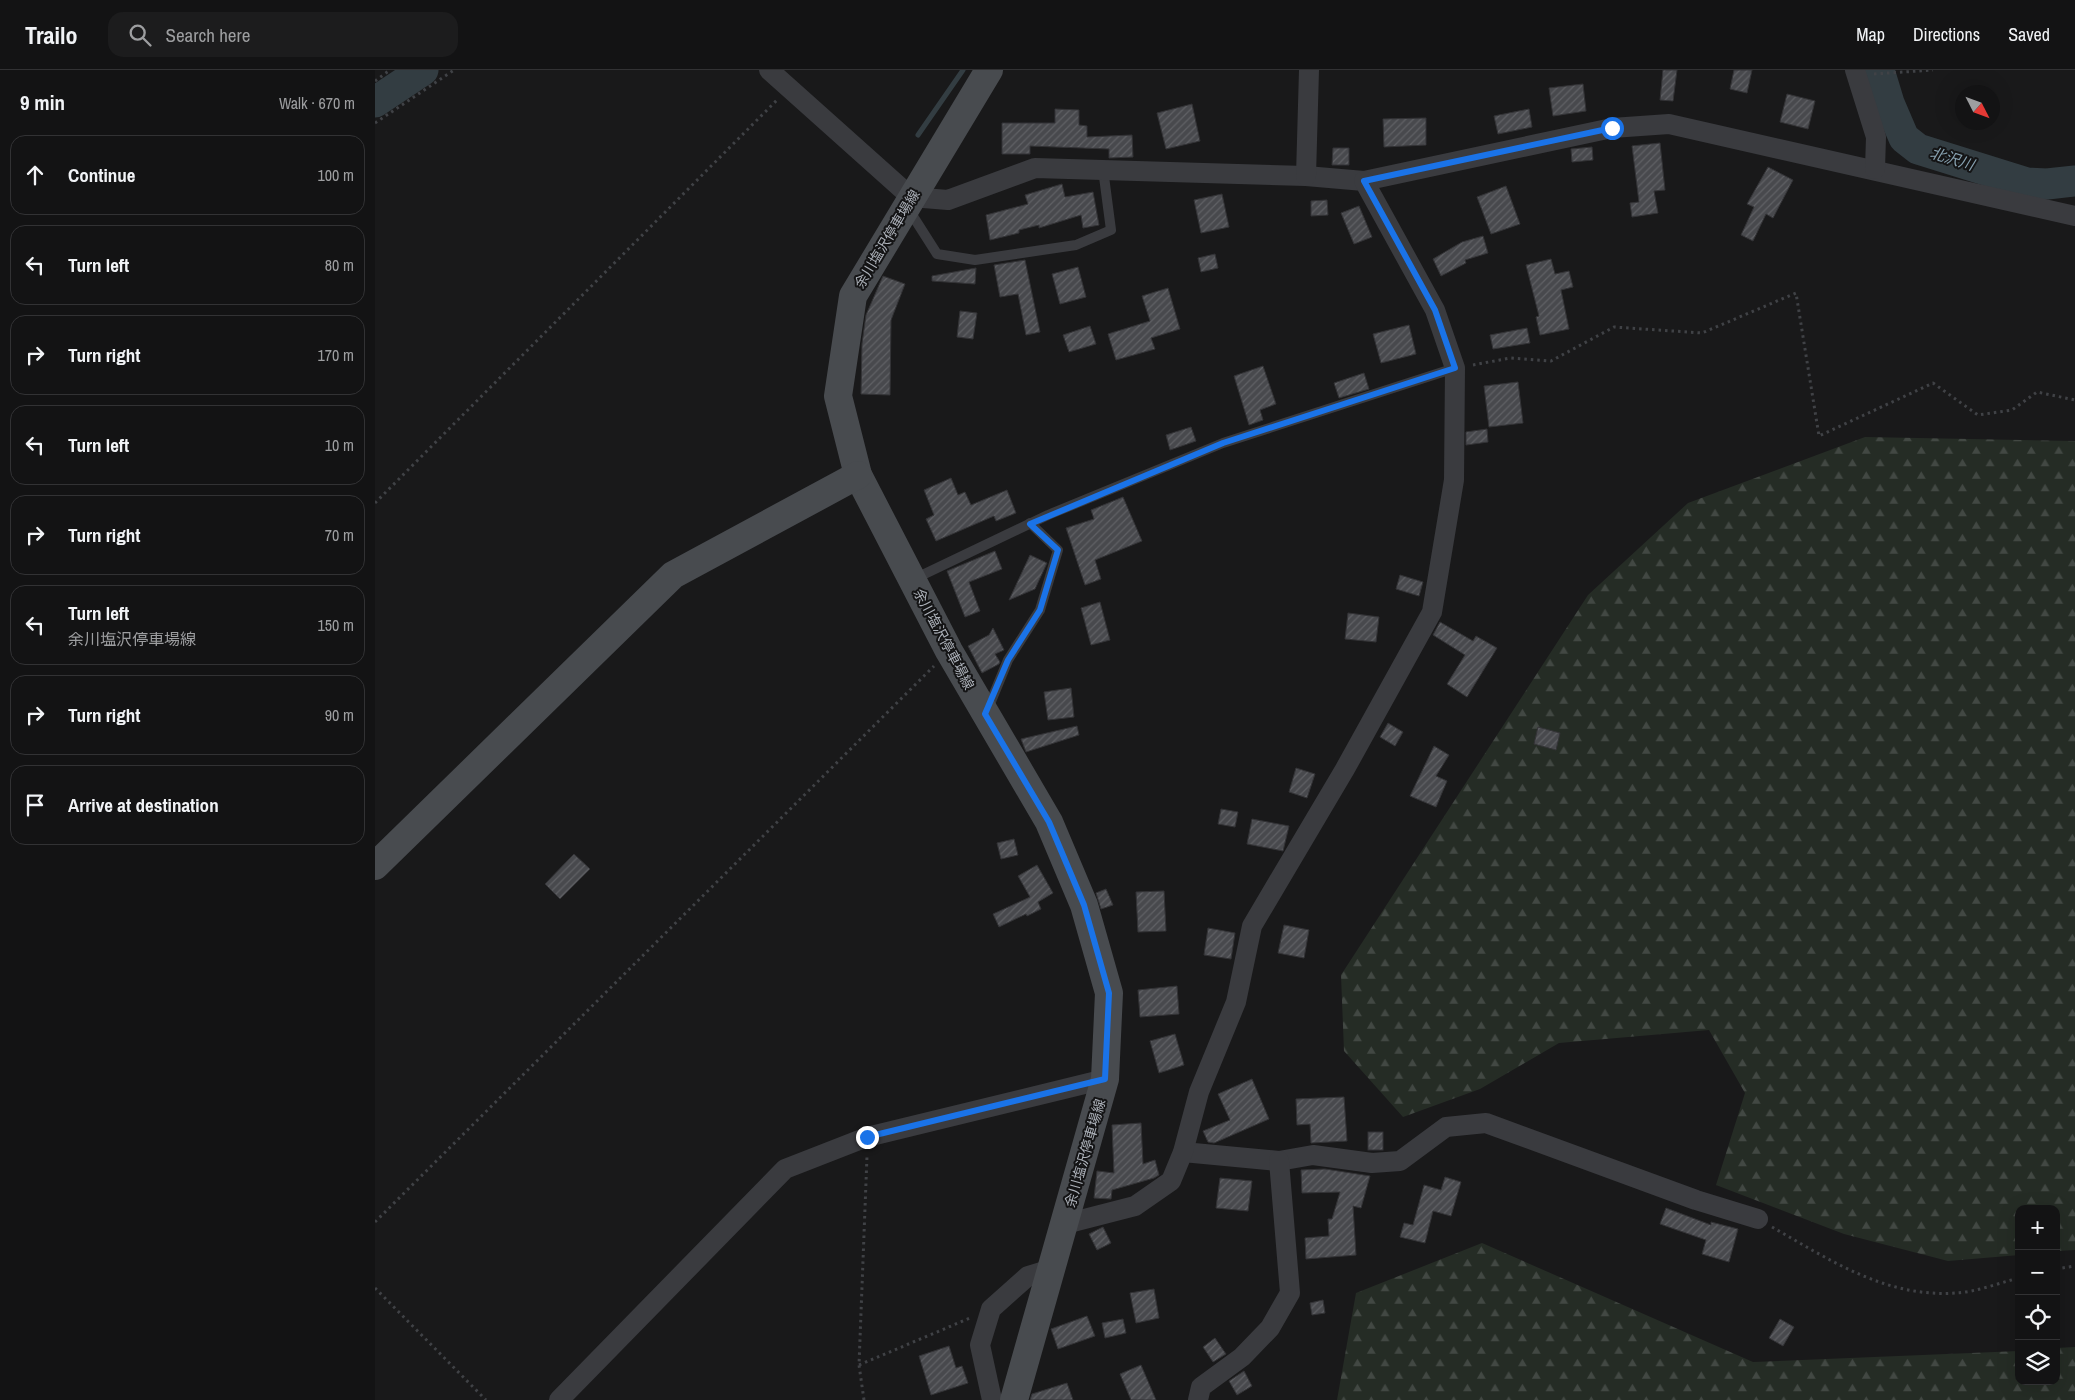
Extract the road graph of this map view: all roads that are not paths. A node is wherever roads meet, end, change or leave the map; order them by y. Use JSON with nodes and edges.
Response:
{"nodes":[{"id":1,"x":769,"y":70,"type":"edge"},
{"id":2,"x":989,"y":70,"type":"edge"},
{"id":3,"x":1309,"y":70,"type":"edge"},
{"id":4,"x":1856,"y":73,"type":"edge"},
{"id":5,"x":1103,"y":169,"type":"junction"},
{"id":6,"x":1875,"y":170,"type":"junction"},
{"id":7,"x":1306,"y":176,"type":"junction"},
{"id":8,"x":1364,"y":181,"type":"junction"},
{"id":9,"x":909,"y":201,"type":"junction"},
{"id":10,"x":2075,"y":216,"type":"edge"},
{"id":11,"x":1455,"y":368,"type":"junction"},
{"id":12,"x":858,"y":475,"type":"junction"},
{"id":13,"x":1030,"y":524,"type":"junction"},
{"id":14,"x":912,"y":580,"type":"junction"},
{"id":15,"x":985,"y":714,"type":"junction"},
{"id":16,"x":375,"y":866,"type":"edge"},
{"id":17,"x":1105,"y":1079,"type":"junction"},
{"id":18,"x":1183,"y":1152,"type":"junction"},
{"id":19,"x":1279,"y":1161,"type":"junction"},
{"id":20,"x":1758,"y":1219,"type":"road end"},
{"id":21,"x":1065,"y":1224,"type":"junction"},
{"id":22,"x":1051,"y":1270,"type":"junction"},
{"id":23,"x":559,"y":1400,"type":"edge"},
{"id":24,"x":992,"y":1400,"type":"edge"},
{"id":25,"x":1014,"y":1400,"type":"edge"},
{"id":26,"x":1198,"y":1400,"type":"edge"}],
"edges":[{"from":1,"to":9,"type":"street"},
{"from":2,"to":9,"type":"main road","name":"余川塩沢停車場線"},
{"from":3,"to":7,"type":"street"},
{"from":4,"to":6,"type":"street"},
{"from":5,"to":7,"type":"street"},
{"from":5,"to":9,"type":"street"},
{"from":5,"to":9,"type":"lane"},
{"from":6,"to":8,"type":"street"},
{"from":6,"to":10,"type":"street"},
{"from":7,"to":8,"type":"street"},
{"from":8,"to":11,"type":"street"},
{"from":9,"to":12,"type":"main road","name":"余川塩沢停車場線"},
{"from":11,"to":13,"type":"lane"},
{"from":11,"to":18,"type":"street"},
{"from":12,"to":14,"type":"main road","name":"余川塩沢停車場線"},
{"from":12,"to":16,"type":"main road"},
{"from":13,"to":14,"type":"lane"},
{"from":13,"to":15,"type":"lane"},
{"from":14,"to":15,"type":"main road","name":"余川塩沢停車場線"},
{"from":15,"to":17,"type":"main road","name":"余川塩沢停車場線"},
{"from":17,"to":21,"type":"main road","name":"余川塩沢停車場線"},
{"from":17,"to":23,"type":"street"},
{"from":18,"to":19,"type":"street"},
{"from":18,"to":21,"type":"street"},
{"from":19,"to":20,"type":"street"},
{"from":19,"to":26,"type":"street"},
{"from":21,"to":22,"type":"main road","name":"余川塩沢停車場線"},
{"from":22,"to":24,"type":"street"},
{"from":22,"to":25,"type":"main road","name":"余川塩沢停車場線"}]}
